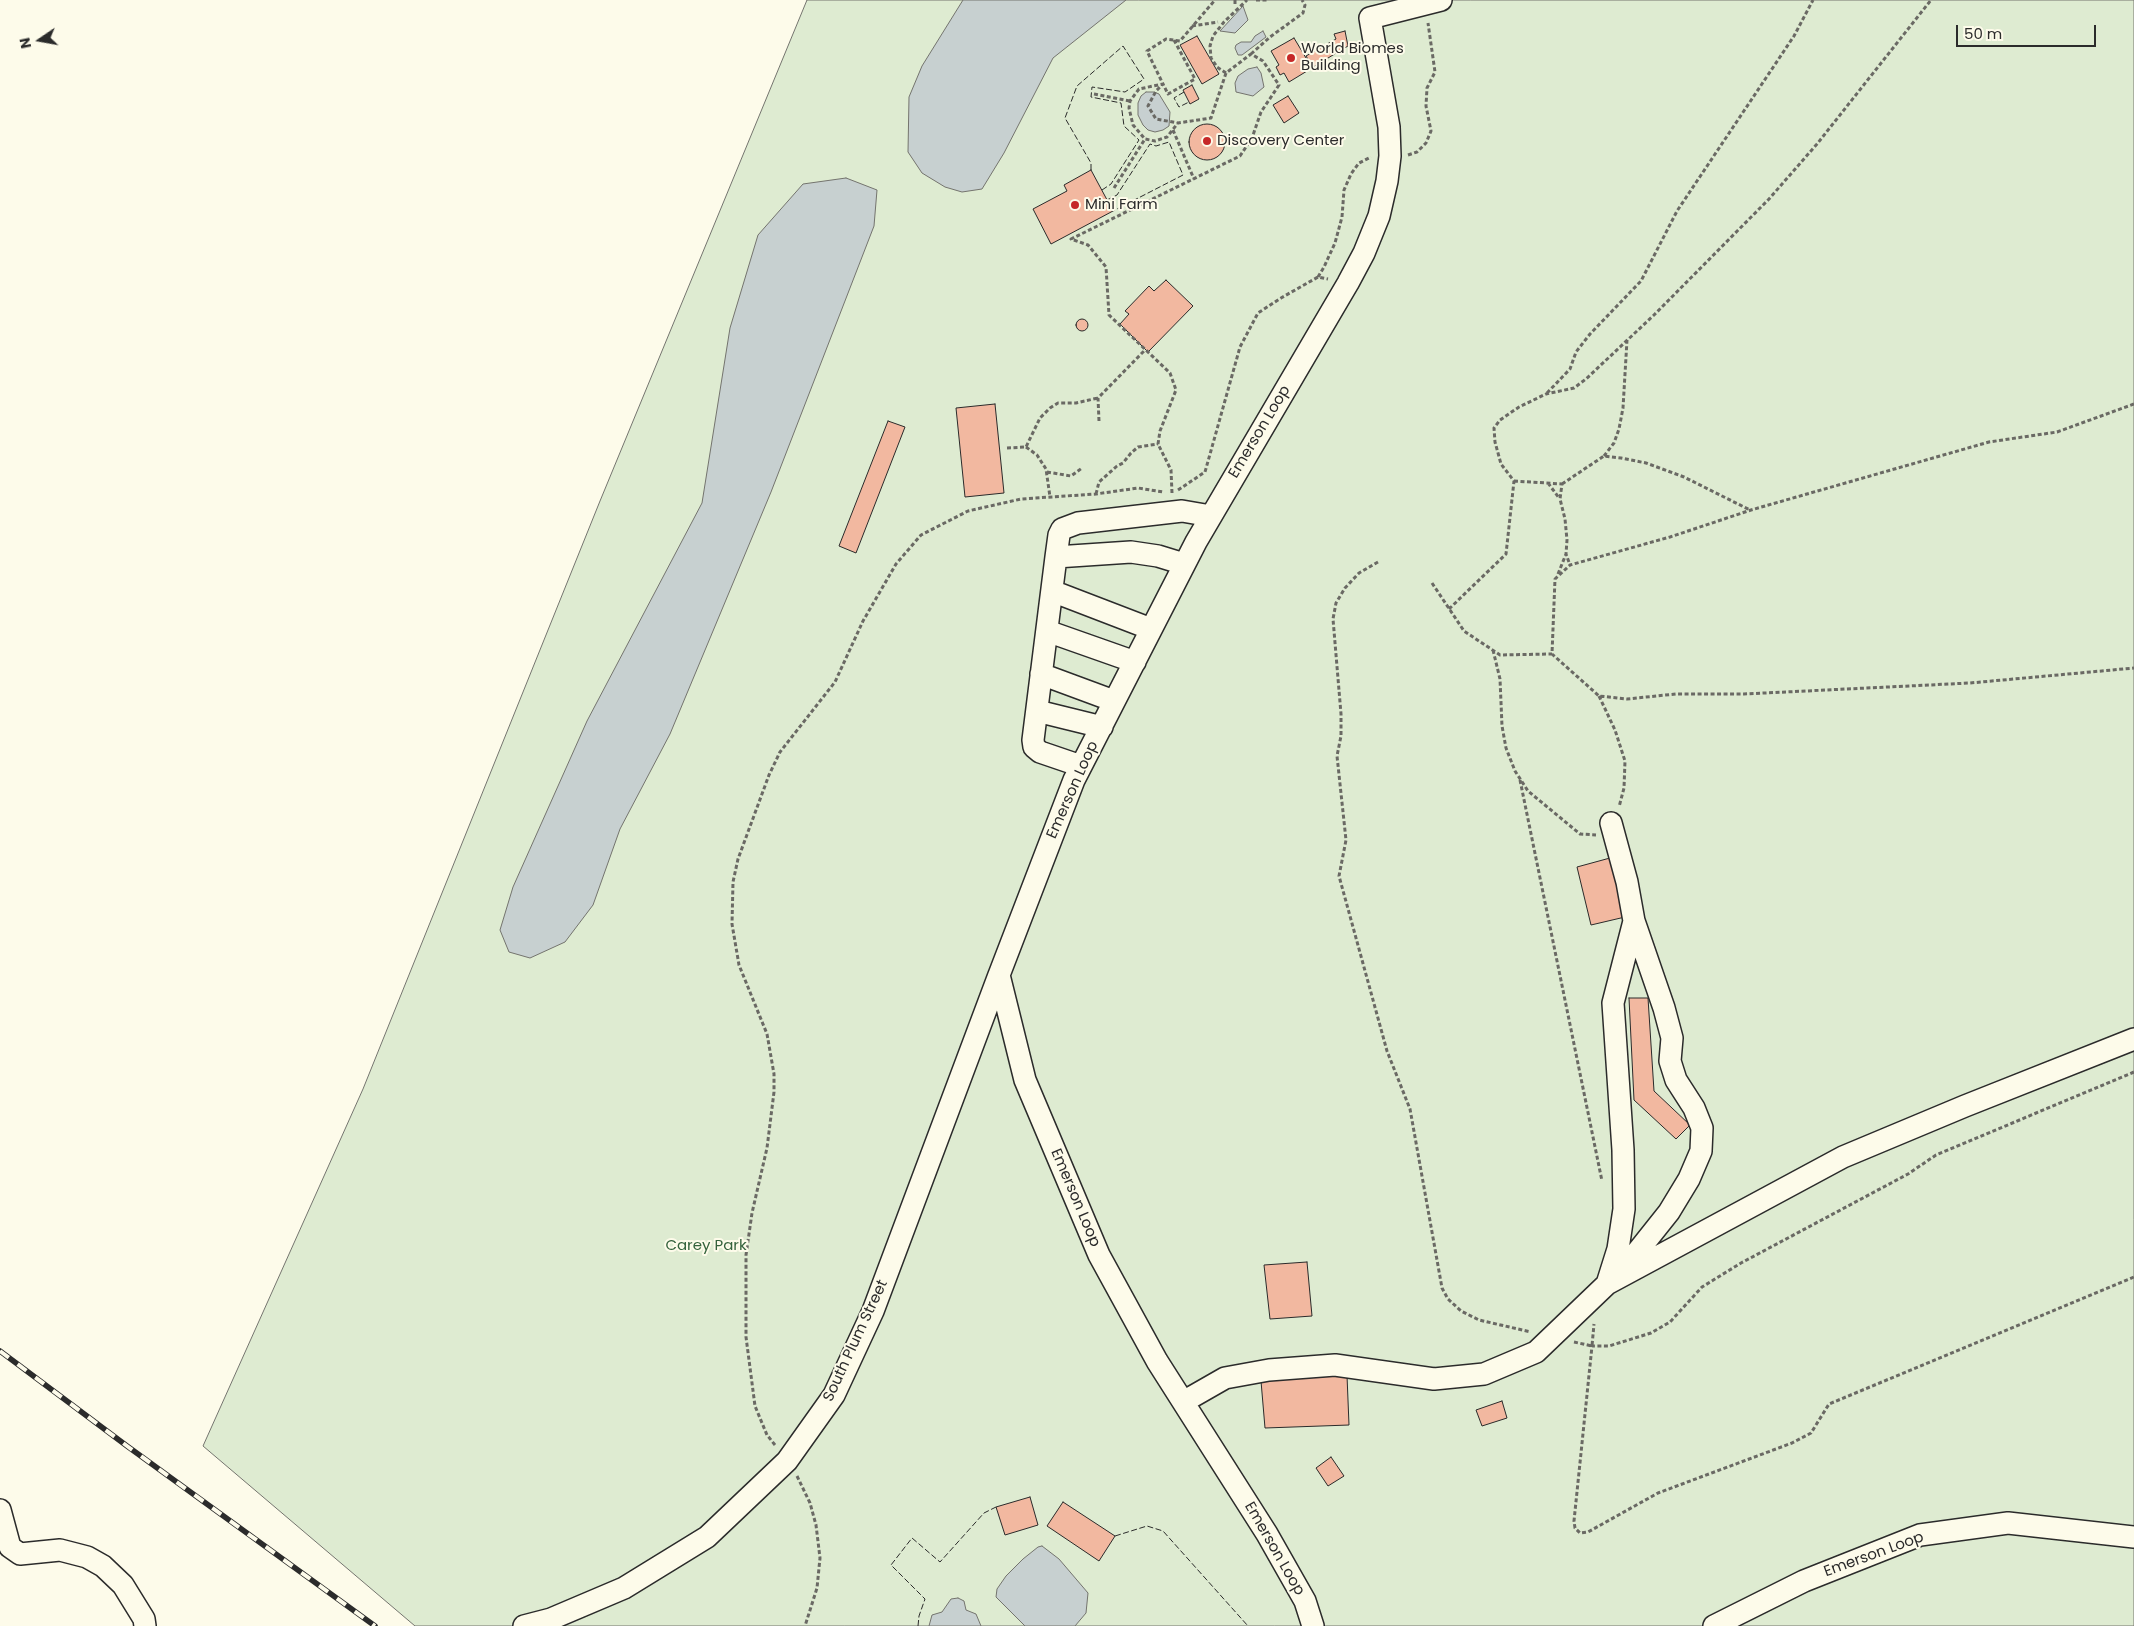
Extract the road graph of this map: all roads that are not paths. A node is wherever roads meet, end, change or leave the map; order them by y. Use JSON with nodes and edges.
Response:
{"nodes":[{"id":1,"x":1432,"y":3,"type":"edge"},
{"id":2,"x":1368,"y":9,"type":"edge"},
{"id":3,"x":1211,"y":516,"type":"junction"},
{"id":4,"x":1056,"y":557,"type":"junction"},
{"id":5,"x":1184,"y":564,"type":"junction"},
{"id":6,"x":1052,"y":591,"type":"junction"},
{"id":7,"x":1151,"y":629,"type":"junction"},
{"id":8,"x":1047,"y":631,"type":"junction"},
{"id":9,"x":1135,"y":662,"type":"junction"},
{"id":10,"x":1041,"y":674,"type":"junction"},
{"id":11,"x":1114,"y":701,"type":"junction"},
{"id":12,"x":1036,"y":711,"type":"junction"},
{"id":13,"x":1102,"y":726,"type":"junction"},
{"id":14,"x":1081,"y":766,"type":"junction"},
{"id":15,"x":1611,"y":823,"type":"road end"},
{"id":16,"x":1634,"y":921,"type":"junction"},
{"id":17,"x":999,"y":975,"type":"junction"},
{"id":18,"x":2134,"y":1039,"type":"edge"},
{"id":19,"x":1603,"y":1289,"type":"junction"},
{"id":20,"x":1183,"y":1402,"type":"junction"},
{"id":21,"x":0,"y":1510,"type":"edge"},
{"id":22,"x":2134,"y":1537,"type":"edge"},
{"id":23,"x":145,"y":1626,"type":"edge"},
{"id":24,"x":524,"y":1626,"type":"edge"},
{"id":25,"x":1313,"y":1626,"type":"edge"},
{"id":26,"x":1714,"y":1626,"type":"edge"}],
"edges":[{"from":1,"to":2,"type":"street","name":"Emerson Loop"},
{"from":2,"to":3,"type":"street","name":"Emerson Loop"},
{"from":3,"to":4,"type":"street"},
{"from":3,"to":5,"type":"street","name":"Emerson Loop"},
{"from":4,"to":5,"type":"street"},
{"from":4,"to":6,"type":"street"},
{"from":5,"to":7,"type":"street","name":"Emerson Loop"},
{"from":6,"to":7,"type":"street"},
{"from":6,"to":8,"type":"street"},
{"from":7,"to":9,"type":"street","name":"Emerson Loop"},
{"from":8,"to":9,"type":"street"},
{"from":8,"to":10,"type":"street"},
{"from":9,"to":11,"type":"street","name":"Emerson Loop"},
{"from":10,"to":11,"type":"street"},
{"from":10,"to":12,"type":"street"},
{"from":11,"to":13,"type":"street","name":"Emerson Loop"},
{"from":12,"to":13,"type":"street"},
{"from":12,"to":14,"type":"street"},
{"from":13,"to":14,"type":"street","name":"Emerson Loop"},
{"from":14,"to":17,"type":"street","name":"Emerson Loop"},
{"from":15,"to":16,"type":"street"},
{"from":16,"to":19,"type":"street"},
{"from":16,"to":19,"type":"street"},
{"from":17,"to":20,"type":"street","name":"Emerson Loop"},
{"from":17,"to":24,"type":"street","name":"South Plum Street"},
{"from":18,"to":19,"type":"street"},
{"from":19,"to":20,"type":"street"},
{"from":20,"to":25,"type":"street","name":"Emerson Loop"},
{"from":21,"to":23,"type":"street"},
{"from":22,"to":26,"type":"street","name":"Emerson Loop"}]}
